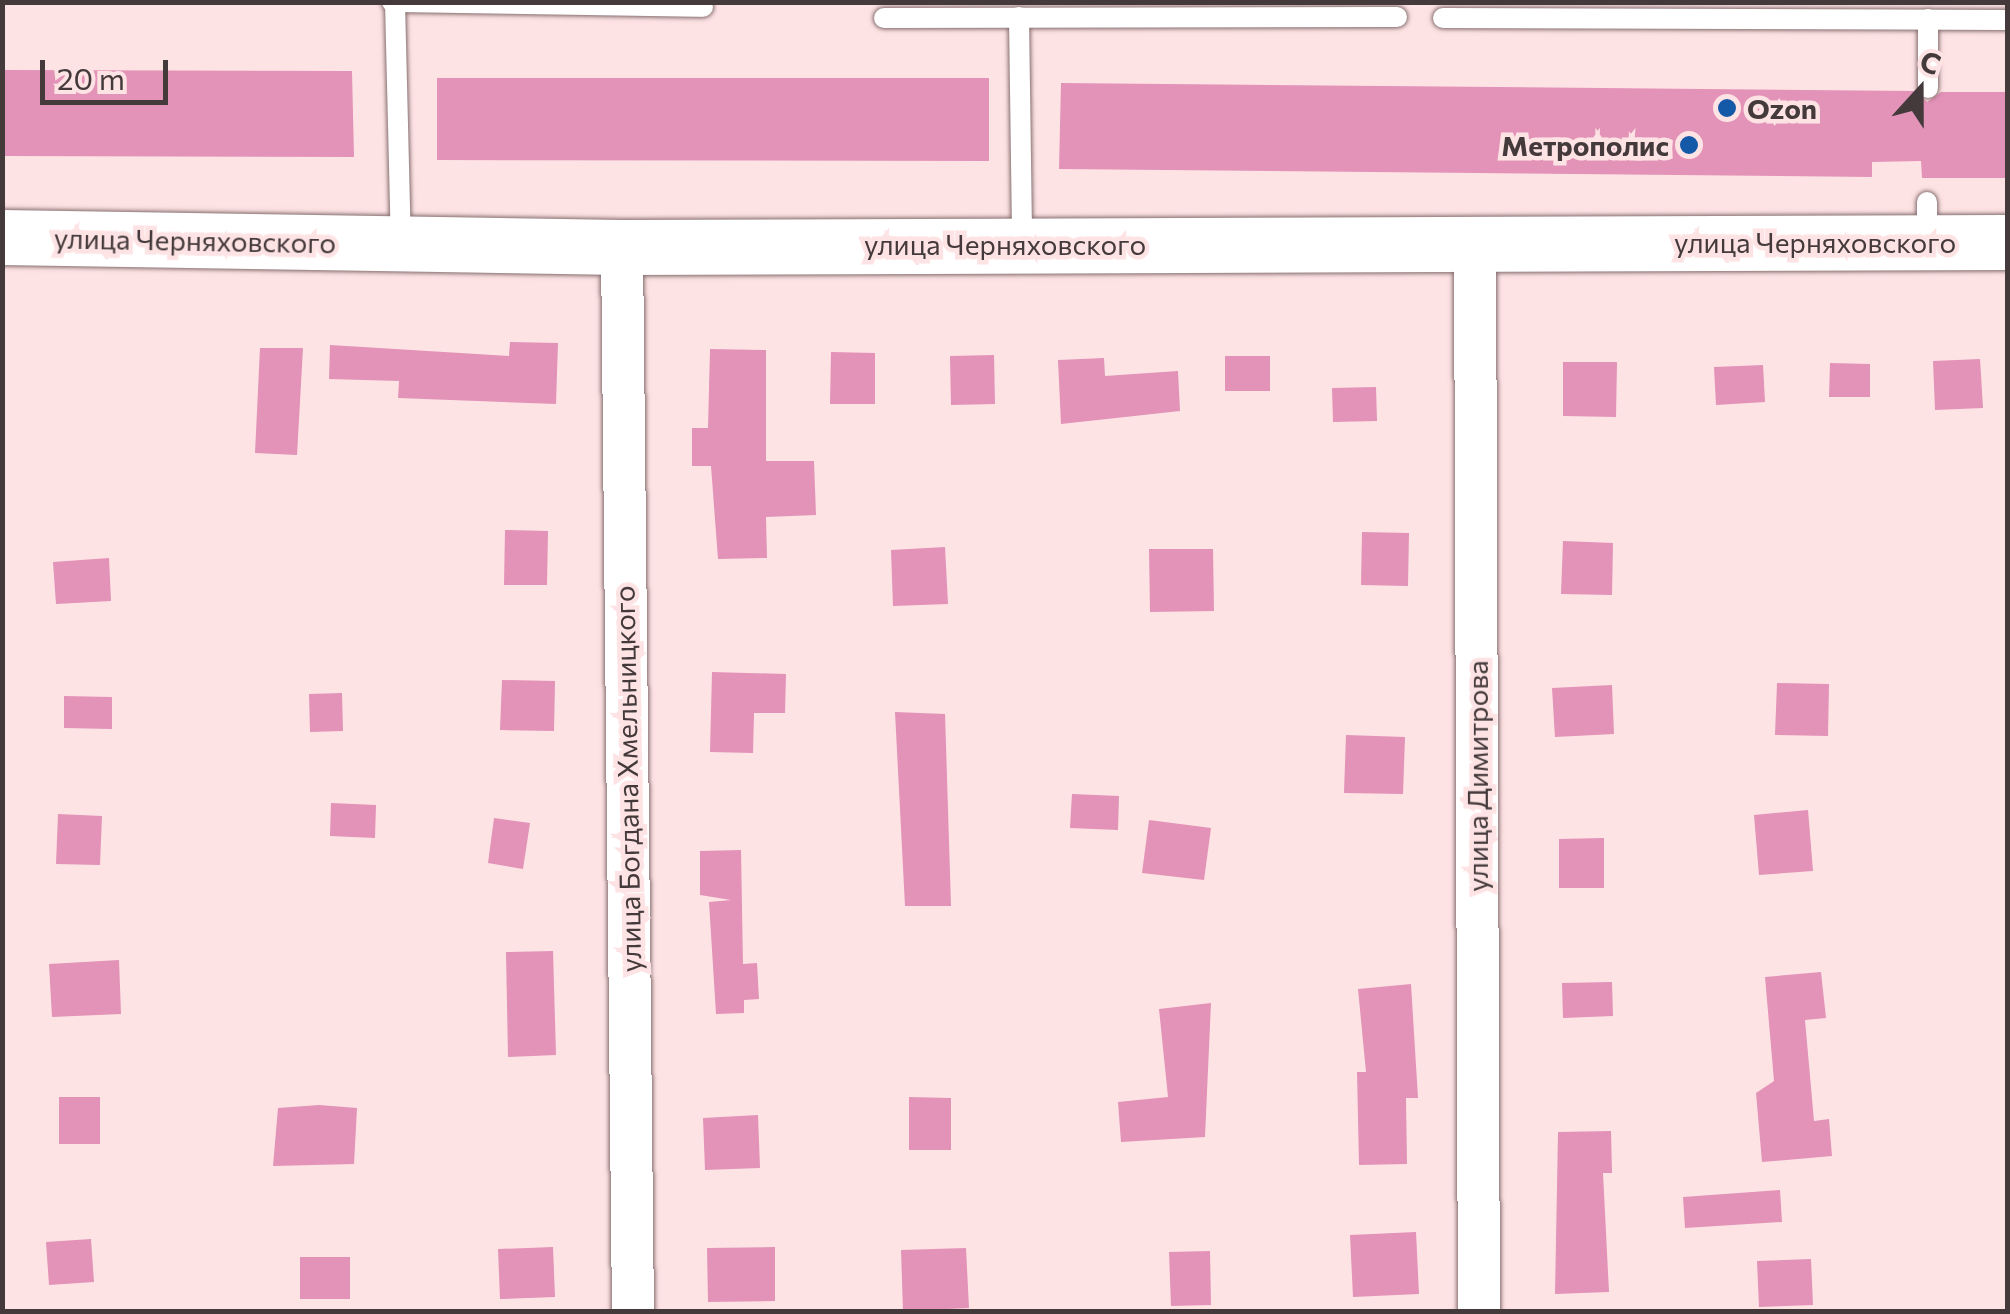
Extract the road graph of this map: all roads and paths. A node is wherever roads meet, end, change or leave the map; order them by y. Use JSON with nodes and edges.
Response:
{"nodes":[{"id":1,"x":393,"y":3,"type":"edge"},
{"id":2,"x":703,"y":6,"type":"dead end"},
{"id":3,"x":1019,"y":17,"type":"junction"},
{"id":4,"x":1397,"y":17,"type":"dead end"},
{"id":5,"x":884,"y":18,"type":"dead end"},
{"id":6,"x":1443,"y":18,"type":"dead end"},
{"id":7,"x":1928,"y":19,"type":"junction"},
{"id":8,"x":2008,"y":20,"type":"edge"},
{"id":9,"x":1928,"y":88,"type":"dead end"},
{"id":10,"x":2,"y":238,"type":"edge"},
{"id":11,"x":401,"y":242,"type":"junction"},
{"id":12,"x":1474,"y":242,"type":"junction"},
{"id":13,"x":2008,"y":242,"type":"edge"},
{"id":14,"x":1022,"y":244,"type":"junction"},
{"id":15,"x":622,"y":247,"type":"junction"},
{"id":16,"x":633,"y":1312,"type":"edge"},
{"id":17,"x":1478,"y":1312,"type":"edge"}],
"edges":[{"from":1,"to":2,"type":"lane"},
{"from":1,"to":11,"type":"lane"},
{"from":3,"to":4,"type":"lane"},
{"from":3,"to":5,"type":"lane"},
{"from":3,"to":14,"type":"lane"},
{"from":6,"to":7,"type":"lane"},
{"from":7,"to":8,"type":"lane"},
{"from":7,"to":9,"type":"lane"},
{"from":10,"to":11,"type":"street","name":"улица Черняховского"},
{"from":11,"to":15,"type":"street","name":"улица Черняховского"},
{"from":12,"to":13,"type":"street","name":"улица Черняховского"},
{"from":12,"to":14,"type":"street","name":"улица Черняховского"},
{"from":12,"to":17,"type":"street","name":"улица Димитрова"},
{"from":14,"to":15,"type":"street","name":"улица Черняховского"},
{"from":15,"to":16,"type":"street","name":"улица Богдана Хмельницкого"}]}
